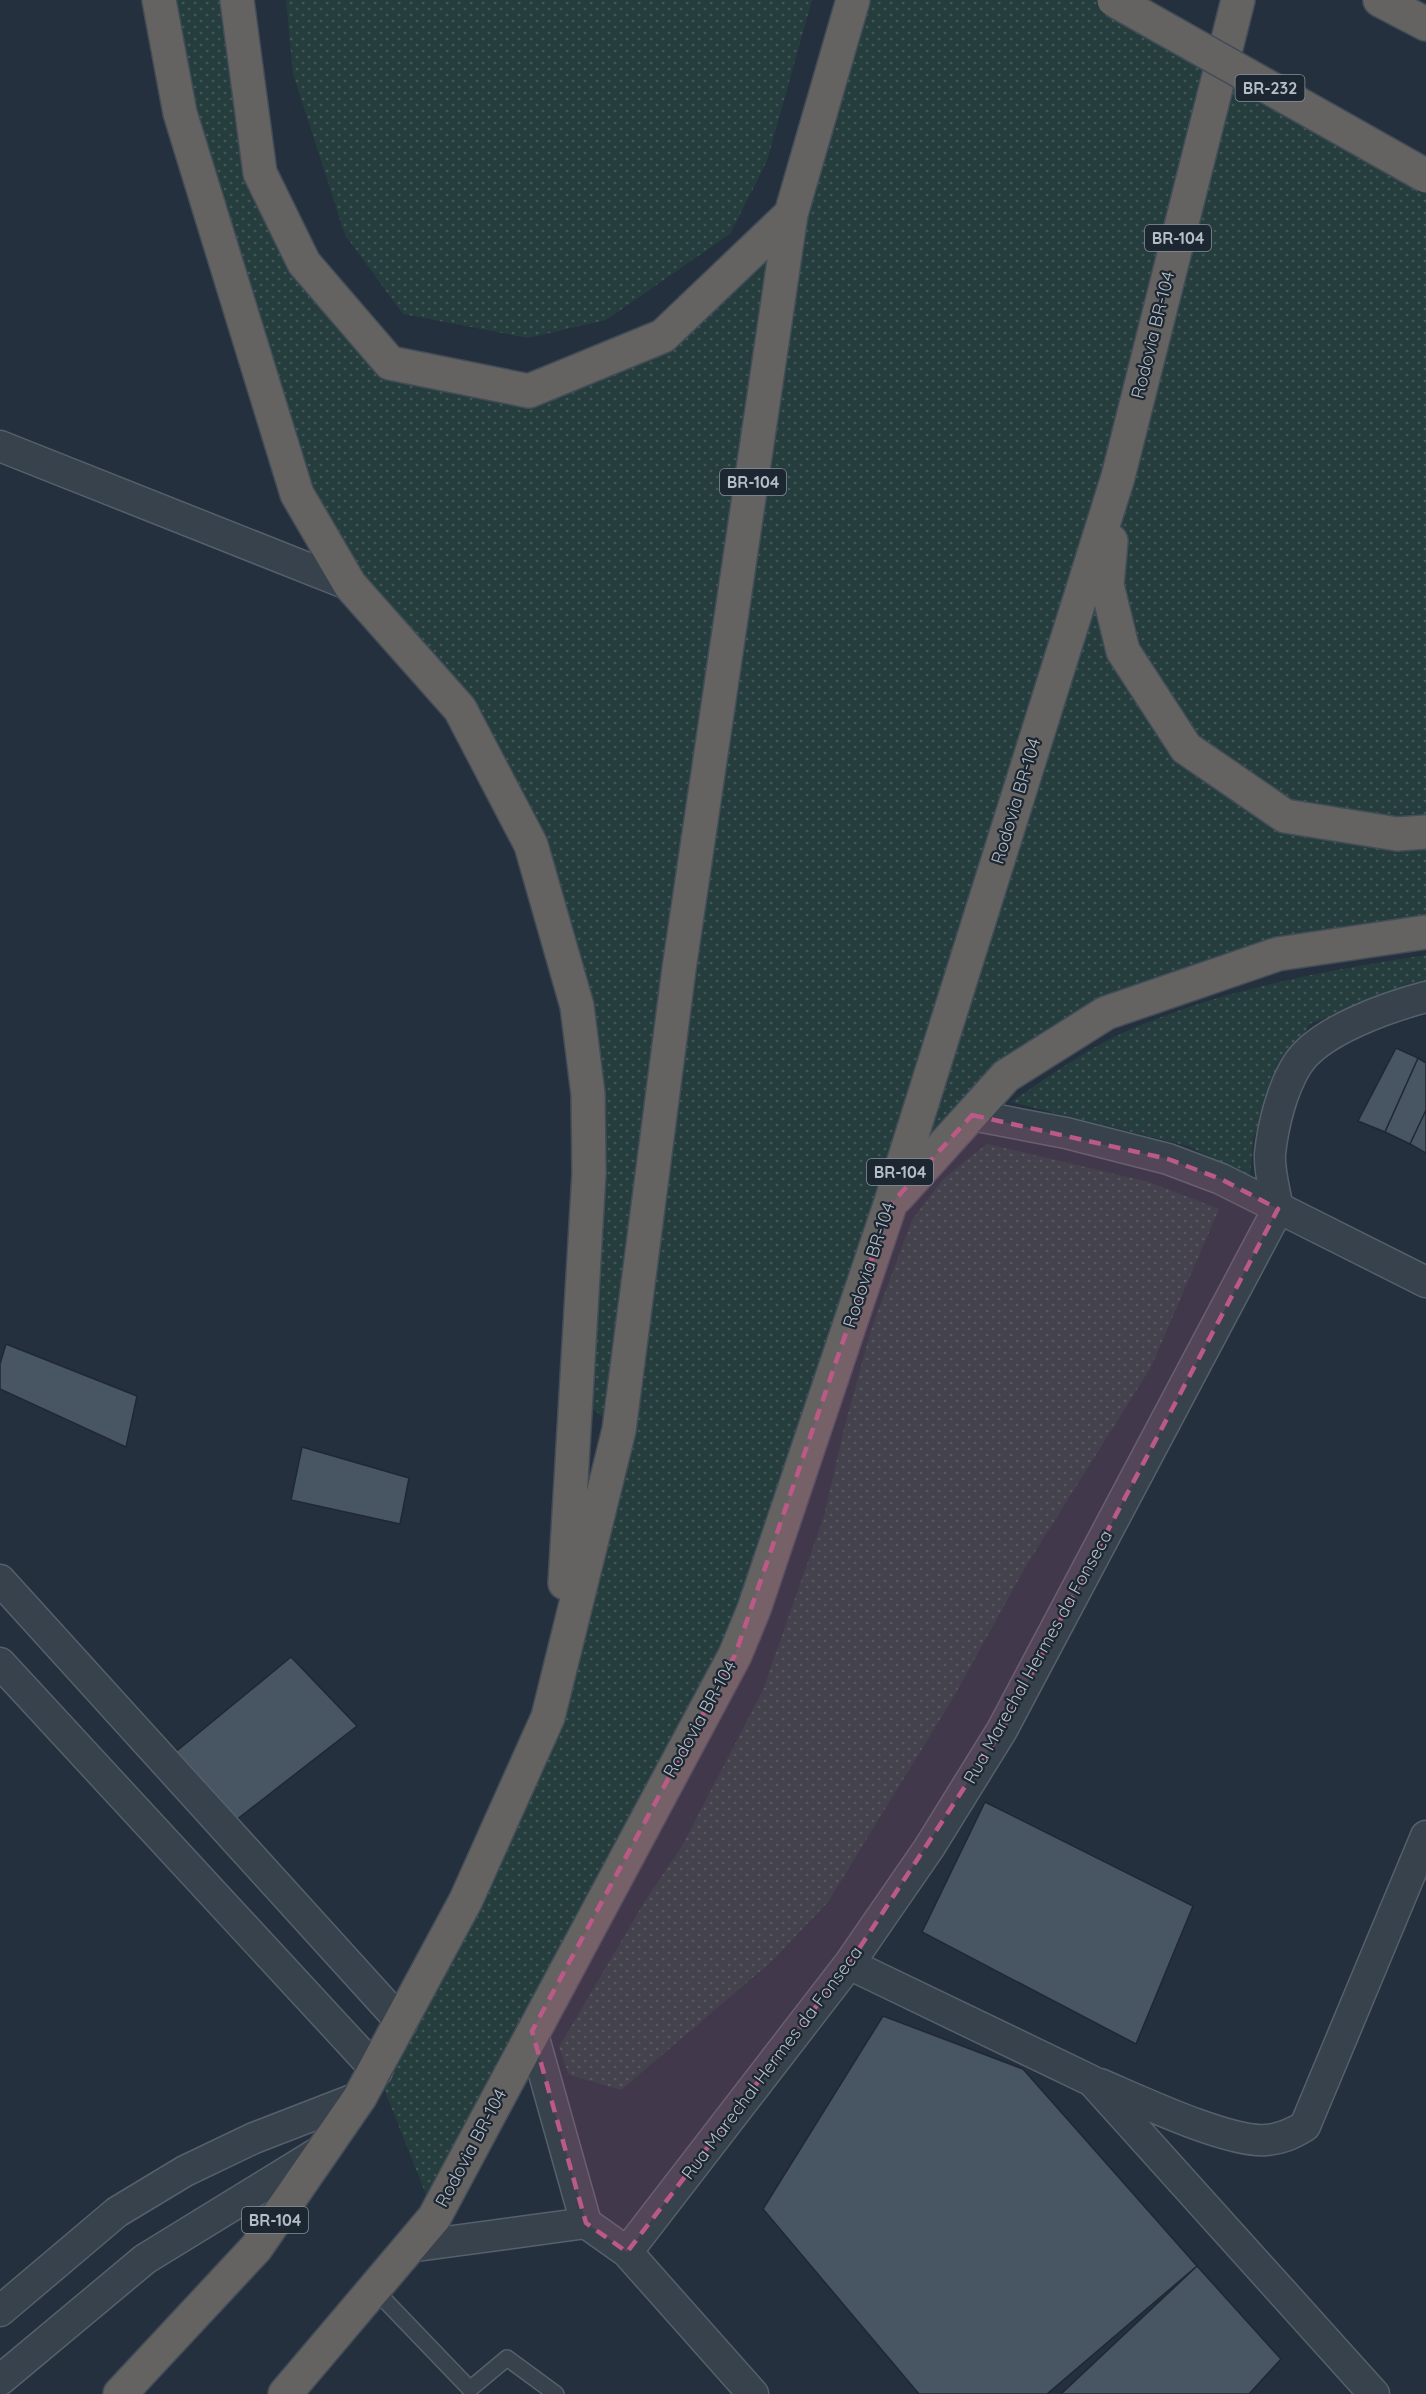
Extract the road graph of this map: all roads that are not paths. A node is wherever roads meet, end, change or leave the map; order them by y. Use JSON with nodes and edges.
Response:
{"nodes":[{"id":1,"x":159,"y":0,"type":"edge"},
{"id":2,"x":237,"y":0,"type":"edge"},
{"id":3,"x":853,"y":0,"type":"edge"},
{"id":4,"x":1114,"y":0,"type":"edge"},
{"id":5,"x":1238,"y":0,"type":"edge"},
{"id":6,"x":1380,"y":0,"type":"edge"},
{"id":7,"x":1426,"y":24,"type":"edge"},
{"id":8,"x":1426,"y":176,"type":"edge"},
{"id":9,"x":791,"y":214,"type":"junction"},
{"id":10,"x":0,"y":446,"type":"edge"},
{"id":11,"x":1118,"y":477,"type":"junction"},
{"id":12,"x":350,"y":585,"type":"junction"},
{"id":13,"x":1426,"y":832,"type":"edge"},
{"id":14,"x":1426,"y":932,"type":"edge"},
{"id":15,"x":1426,"y":997,"type":"edge"},
{"id":16,"x":972,"y":1114,"type":"junction"},
{"id":17,"x":890,"y":1205,"type":"junction"},
{"id":18,"x":1278,"y":1209,"type":"junction"},
{"id":19,"x":1426,"y":1282,"type":"edge"},
{"id":20,"x":0,"y":1580,"type":"edge"},
{"id":21,"x":0,"y":1663,"type":"edge"},
{"id":22,"x":561,"y":1663,"type":"junction"},
{"id":23,"x":1426,"y":1836,"type":"edge"},
{"id":24,"x":849,"y":1964,"type":"junction"},
{"id":25,"x":402,"y":2023,"type":"junction"},
{"id":26,"x":532,"y":2031,"type":"junction"},
{"id":27,"x":1092,"y":2081,"type":"junction"},
{"id":28,"x":368,"y":2084,"type":"junction"},
{"id":29,"x":324,"y":2149,"type":"junction"},
{"id":30,"x":586,"y":2223,"type":"junction"},
{"id":31,"x":409,"y":2247,"type":"junction"},
{"id":32,"x":627,"y":2252,"type":"junction"},
{"id":33,"x":374,"y":2289,"type":"junction"},
{"id":34,"x":0,"y":2312,"type":"edge"},
{"id":35,"x":0,"y":2380,"type":"edge"},
{"id":36,"x":470,"y":2392,"type":"edge"},
{"id":37,"x":120,"y":2394,"type":"edge"},
{"id":38,"x":285,"y":2394,"type":"edge"},
{"id":39,"x":556,"y":2394,"type":"edge"},
{"id":40,"x":753,"y":2394,"type":"edge"},
{"id":41,"x":1374,"y":2394,"type":"edge"}],
"edges":[{"from":1,"to":12,"type":"highway"},
{"from":2,"to":9,"type":"highway"},
{"from":3,"to":9,"type":"highway","number":"BR-104"},
{"from":4,"to":8,"type":"highway","number":"BR-232","bridge":true},
{"from":5,"to":11,"type":"highway","name":"Rodovia BR-104","number":"BR-104"},
{"from":6,"to":7,"type":"highway"},
{"from":9,"to":22,"type":"highway","number":"BR-104"},
{"from":10,"to":12,"type":"street"},
{"from":11,"to":13,"type":"highway"},
{"from":11,"to":17,"type":"highway","name":"Rodovia BR-104","number":"BR-104"},
{"from":12,"to":22,"type":"highway"},
{"from":14,"to":16,"type":"highway"},
{"from":15,"to":18,"type":"street"},
{"from":16,"to":17,"type":"highway"},
{"from":16,"to":18,"type":"street"},
{"from":17,"to":26,"type":"highway","name":"Rodovia BR-104","number":"BR-104"},
{"from":18,"to":19,"type":"street"},
{"from":18,"to":24,"type":"street","name":"Rua Marechal Hermes da Fonseca"},
{"from":20,"to":25,"type":"street"},
{"from":21,"to":28,"type":"street"},
{"from":22,"to":25,"type":"highway","number":"BR-104"},
{"from":23,"to":27,"type":"street"},
{"from":24,"to":27,"type":"street"},
{"from":24,"to":32,"type":"street","name":"Rua Marechal Hermes da Fonseca"},
{"from":25,"to":28,"type":"highway","number":"BR-104"},
{"from":26,"to":30,"type":"street"},
{"from":26,"to":31,"type":"highway","name":"Rodovia BR-104","number":"BR-104"},
{"from":27,"to":41,"type":"street"},
{"from":28,"to":29,"type":"highway","number":"BR-104"},
{"from":28,"to":34,"type":"street"},
{"from":29,"to":35,"type":"street"},
{"from":29,"to":37,"type":"highway","number":"BR-104"},
{"from":30,"to":31,"type":"street"},
{"from":30,"to":32,"type":"street"},
{"from":31,"to":33,"type":"highway","name":"Rodovia BR-104","number":"BR-104"},
{"from":32,"to":40,"type":"street"},
{"from":33,"to":36,"type":"lane"},
{"from":33,"to":38,"type":"highway","name":"Rodovia BR-104","number":"BR-104"},
{"from":36,"to":39,"type":"lane"}]}
